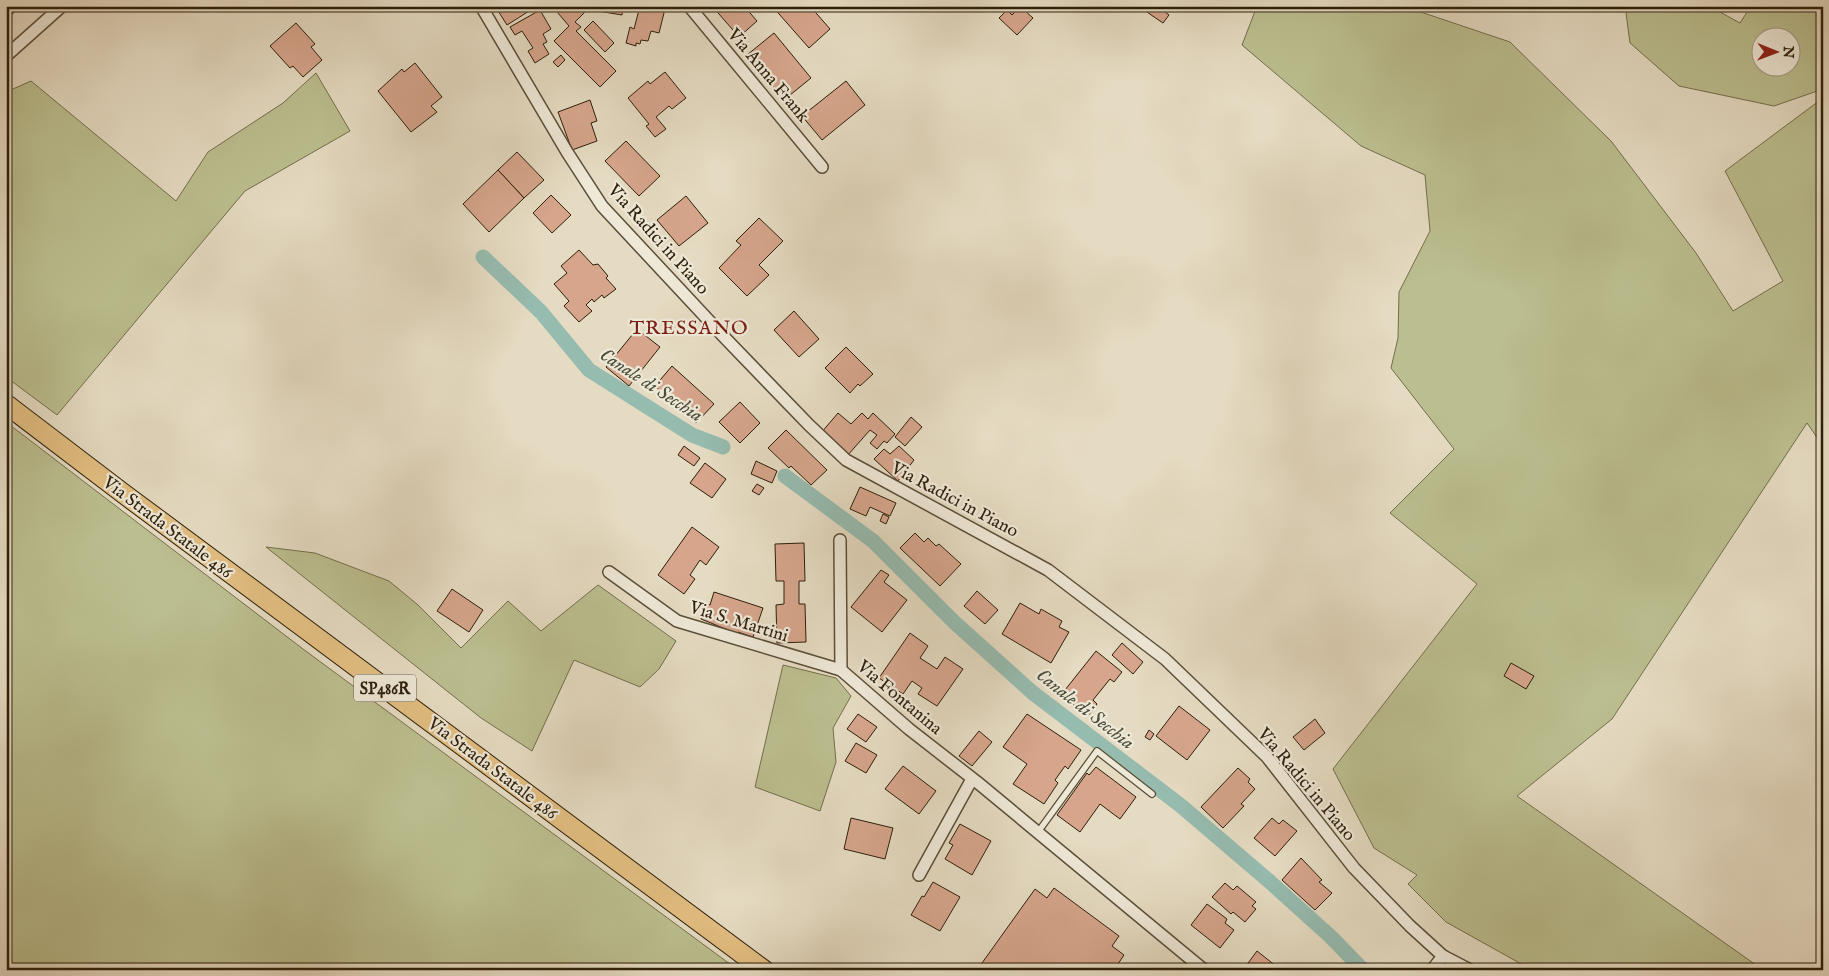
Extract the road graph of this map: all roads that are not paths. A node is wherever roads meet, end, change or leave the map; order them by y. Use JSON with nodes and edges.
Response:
{"nodes":[{"id":1,"x":62,"y":6,"type":"edge"},
{"id":2,"x":480,"y":6,"type":"edge"},
{"id":3,"x":689,"y":6,"type":"edge"},
{"id":4,"x":6,"y":56,"type":"edge"},
{"id":5,"x":822,"y":167,"type":"dead end"},
{"id":6,"x":6,"y":404,"type":"edge"},
{"id":7,"x":840,"y":540,"type":"dead end"},
{"id":8,"x":609,"y":572,"type":"dead end"},
{"id":9,"x":841,"y":670,"type":"junction"},
{"id":10,"x":972,"y":779,"type":"junction"},
{"id":11,"x":1152,"y":794,"type":"dead end"},
{"id":12,"x":1038,"y":832,"type":"junction"},
{"id":13,"x":919,"y":874,"type":"dead end"},
{"id":14,"x":1443,"y":956,"type":"junction"},
{"id":15,"x":764,"y":970,"type":"edge"},
{"id":16,"x":1204,"y":970,"type":"edge"},
{"id":17,"x":1432,"y":970,"type":"edge"},
{"id":18,"x":1470,"y":970,"type":"edge"}],
"edges":[{"from":1,"to":4,"type":"street"},
{"from":2,"to":14,"type":"street","name":"Via Radici in Piano"},
{"from":3,"to":5,"type":"street","name":"Via Anna Frank"},
{"from":6,"to":15,"type":"main road","name":"Via Strada Statale 486","number":"SP486R"},
{"from":7,"to":9,"type":"street","name":"Via Fontanina"},
{"from":8,"to":9,"type":"street","name":"Via S. Martini"},
{"from":9,"to":10,"type":"street","name":"Via Fontanina"},
{"from":10,"to":12,"type":"street","name":"Via Fontanina"},
{"from":10,"to":13,"type":"street"},
{"from":11,"to":12,"type":"lane"},
{"from":12,"to":16,"type":"street","name":"Via Fontanina"},
{"from":14,"to":17,"type":"street"},
{"from":14,"to":18,"type":"street","name":"Via Radici in Piano"}]}
